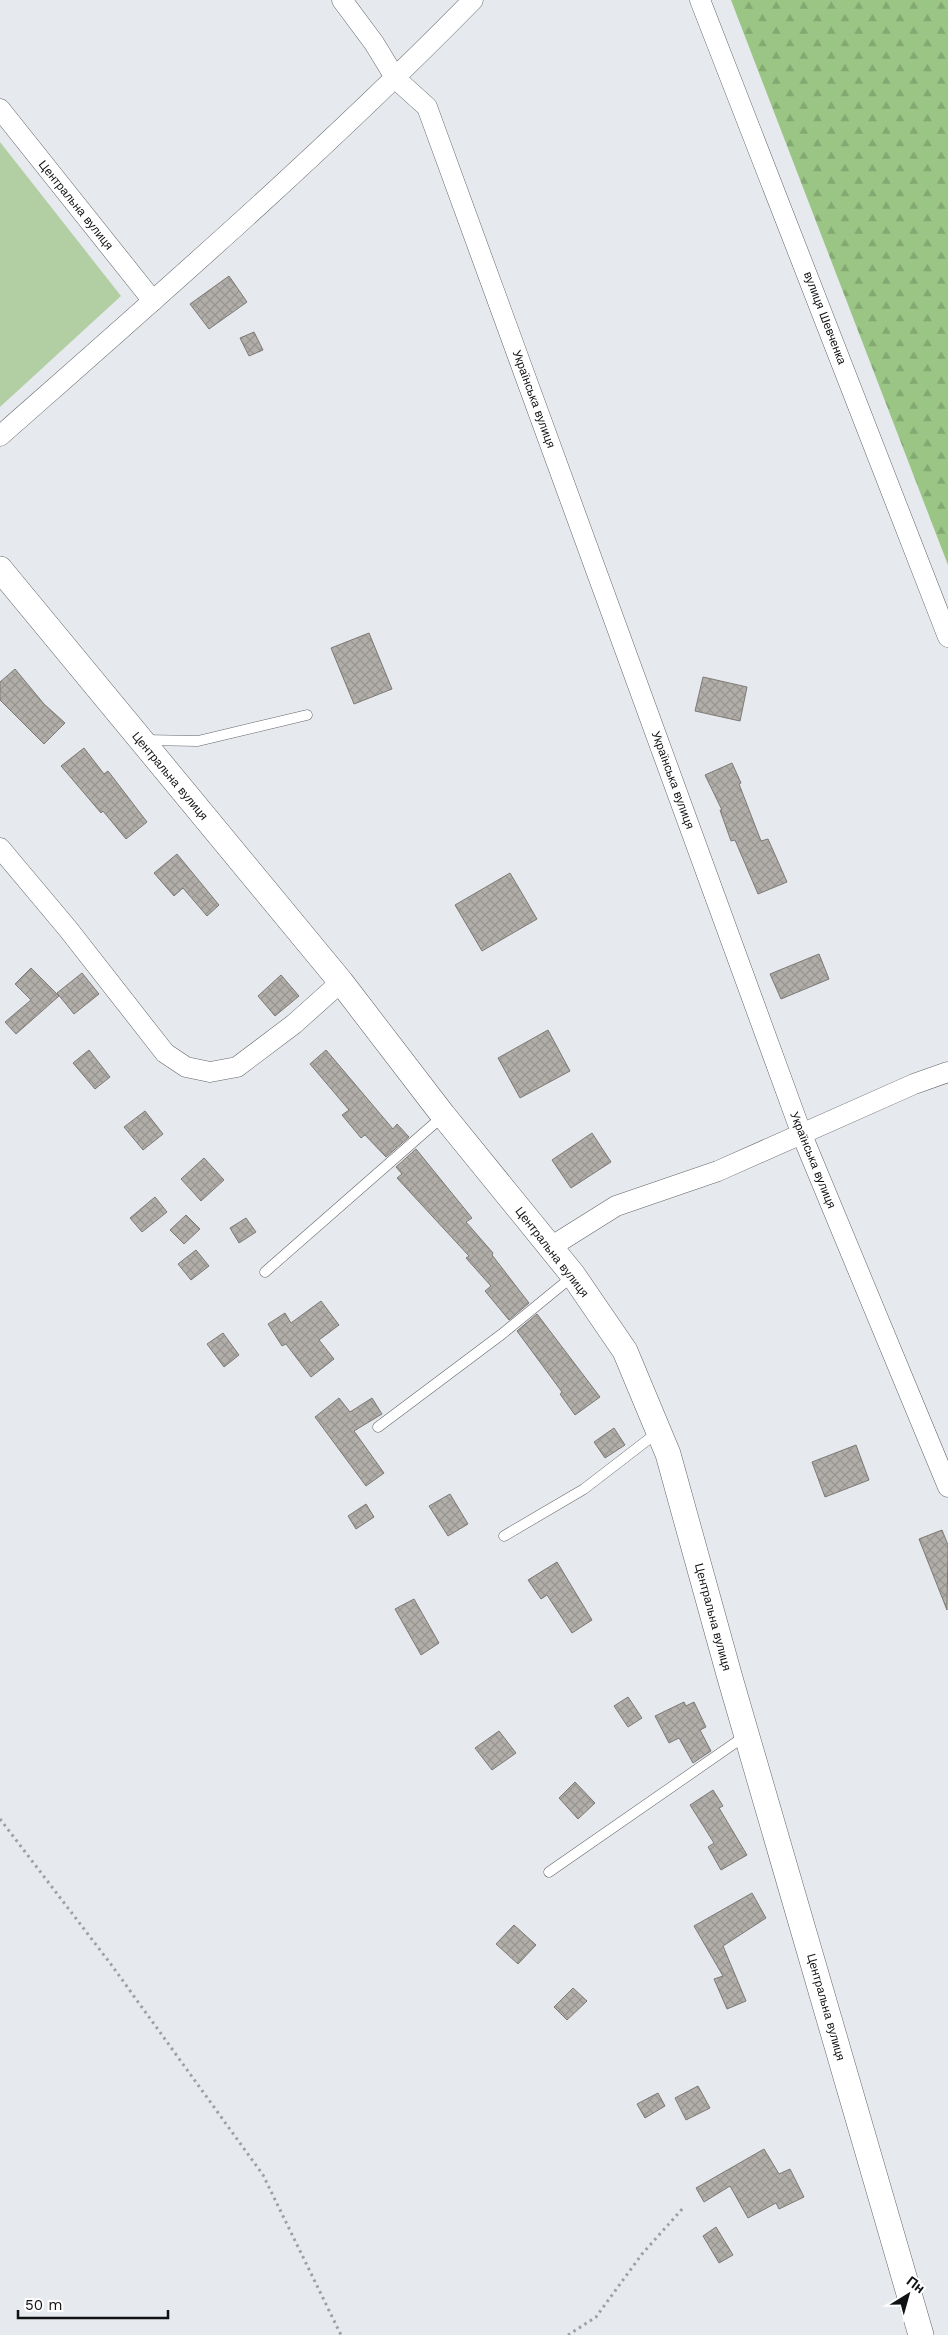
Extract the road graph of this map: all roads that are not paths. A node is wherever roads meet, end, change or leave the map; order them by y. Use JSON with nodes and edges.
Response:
{"nodes":[{"id":1,"x":342,"y":0,"type":"edge"},
{"id":2,"x":473,"y":0,"type":"edge"},
{"id":3,"x":700,"y":0,"type":"edge"},
{"id":4,"x":396,"y":79,"type":"junction"},
{"id":5,"x":0,"y":109,"type":"edge"},
{"id":6,"x":153,"y":301,"type":"junction"},
{"id":7,"x":0,"y":436,"type":"edge"},
{"id":8,"x":0,"y":569,"type":"edge"},
{"id":9,"x":948,"y":637,"type":"edge"},
{"id":10,"x":307,"y":715,"type":"dead end"},
{"id":11,"x":140,"y":740,"type":"junction"},
{"id":12,"x":0,"y":848,"type":"edge"},
{"id":13,"x":341,"y":982,"type":"junction"},
{"id":14,"x":948,"y":1072,"type":"edge"},
{"id":15,"x":443,"y":1115,"type":"junction"},
{"id":16,"x":802,"y":1135,"type":"junction"},
{"id":17,"x":549,"y":1248,"type":"junction"},
{"id":18,"x":265,"y":1272,"type":"dead end"},
{"id":19,"x":573,"y":1276,"type":"junction"},
{"id":20,"x":378,"y":1428,"type":"dead end"},
{"id":21,"x":659,"y":1431,"type":"junction"},
{"id":22,"x":948,"y":1487,"type":"edge"},
{"id":23,"x":504,"y":1536,"type":"dead end"},
{"id":24,"x":746,"y":1734,"type":"junction"},
{"id":25,"x":549,"y":1872,"type":"dead end"},
{"id":26,"x":921,"y":2335,"type":"edge"}],
"edges":[{"from":1,"to":4,"type":"street","name":"Українська вулиця"},
{"from":2,"to":4,"type":"street"},
{"from":3,"to":9,"type":"street","name":"вулиця Шевченка"},
{"from":4,"to":6,"type":"street"},
{"from":4,"to":16,"type":"street","name":"Українська вулиця"},
{"from":5,"to":6,"type":"street","name":"Центральна вулиця"},
{"from":6,"to":7,"type":"street"},
{"from":8,"to":11,"type":"street","name":"Центральна вулиця"},
{"from":10,"to":11,"type":"lane"},
{"from":11,"to":13,"type":"street","name":"Центральна вулиця"},
{"from":12,"to":13,"type":"street"},
{"from":13,"to":15,"type":"street","name":"Центральна вулиця"},
{"from":14,"to":16,"type":"street"},
{"from":15,"to":17,"type":"street","name":"Центральна вулиця"},
{"from":15,"to":18,"type":"lane"},
{"from":16,"to":17,"type":"street"},
{"from":16,"to":22,"type":"street","name":"Українська вулиця"},
{"from":17,"to":19,"type":"street","name":"Центральна вулиця"},
{"from":19,"to":20,"type":"lane"},
{"from":19,"to":21,"type":"street","name":"Центральна вулиця"},
{"from":21,"to":23,"type":"lane"},
{"from":21,"to":24,"type":"street","name":"Центральна вулиця"},
{"from":24,"to":25,"type":"lane"},
{"from":24,"to":26,"type":"street","name":"Центральна вулиця"}]}
